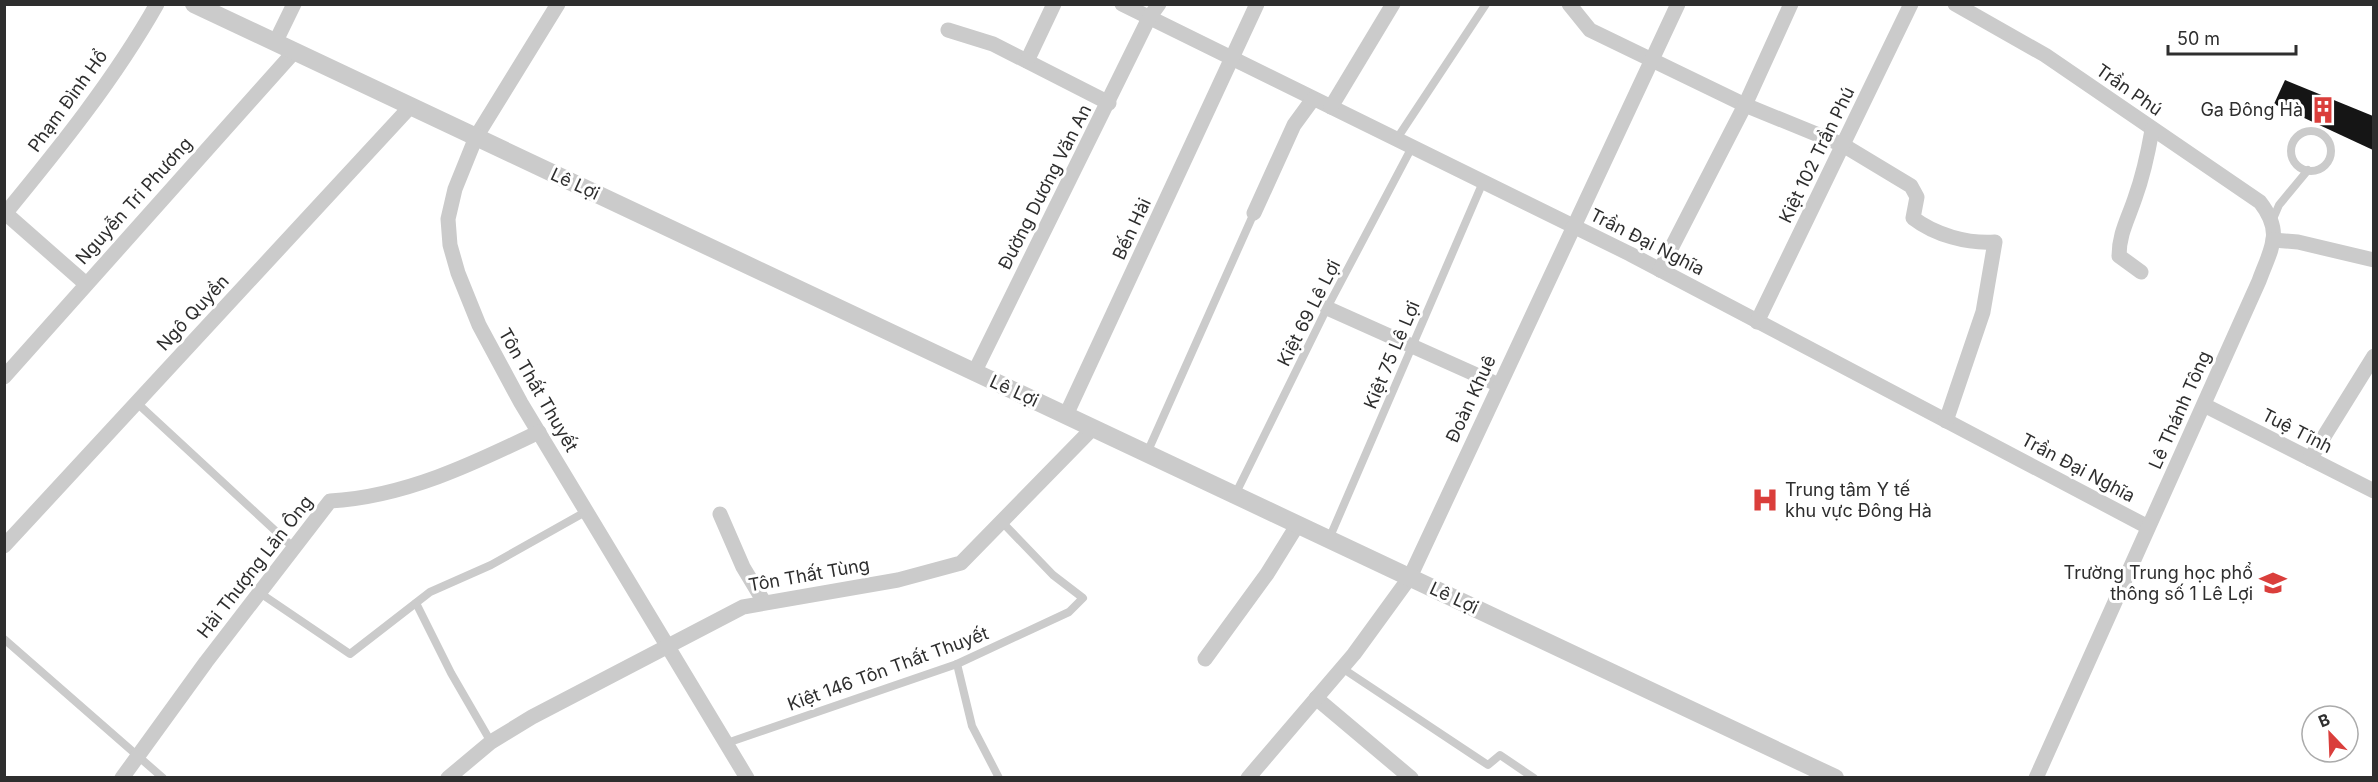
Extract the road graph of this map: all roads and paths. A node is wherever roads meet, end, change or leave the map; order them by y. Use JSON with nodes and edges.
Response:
{"nodes":[{"id":1,"x":157,"y":4,"type":"edge"},
{"id":2,"x":194,"y":4,"type":"edge"},
{"id":3,"x":294,"y":4,"type":"edge"},
{"id":4,"x":558,"y":4,"type":"edge"},
{"id":5,"x":1054,"y":4,"type":"edge"},
{"id":6,"x":1122,"y":4,"type":"edge"},
{"id":7,"x":1159,"y":4,"type":"edge"},
{"id":8,"x":1257,"y":4,"type":"edge"},
{"id":9,"x":1393,"y":4,"type":"edge"},
{"id":10,"x":1486,"y":4,"type":"edge"},
{"id":11,"x":1569,"y":4,"type":"edge"},
{"id":12,"x":1678,"y":4,"type":"edge"},
{"id":13,"x":1791,"y":4,"type":"edge"},
{"id":14,"x":1911,"y":4,"type":"edge"},
{"id":15,"x":1955,"y":4,"type":"edge"},
{"id":16,"x":1149,"y":18,"type":"junction"},
{"id":17,"x":948,"y":30,"type":"dead end"},
{"id":18,"x":275,"y":43,"type":"junction"},
{"id":19,"x":294,"y":51,"type":"junction"},
{"id":20,"x":1233,"y":59,"type":"junction"},
{"id":21,"x":1027,"y":61,"type":"junction"},
{"id":22,"x":1651,"y":61,"type":"junction"},
{"id":23,"x":1313,"y":99,"type":"junction"},
{"id":24,"x":1109,"y":103,"type":"junction"},
{"id":25,"x":1745,"y":105,"type":"junction"},
{"id":26,"x":411,"y":106,"type":"junction"},
{"id":27,"x":1331,"y":107,"type":"junction"},
{"id":28,"x":2152,"y":130,"type":"junction"},
{"id":29,"x":476,"y":137,"type":"junction"},
{"id":30,"x":1396,"y":140,"type":"junction"},
{"id":31,"x":1843,"y":145,"type":"junction"},
{"id":32,"x":1412,"y":147,"type":"junction"},
{"id":33,"x":2308,"y":170,"type":"junction"},
{"id":34,"x":1483,"y":182,"type":"junction"},
{"id":35,"x":5,"y":213,"type":"edge"},
{"id":36,"x":1254,"y":213,"type":"joint"},
{"id":37,"x":2273,"y":219,"type":"junction"},
{"id":38,"x":1572,"y":226,"type":"junction"},
{"id":39,"x":2273,"y":240,"type":"junction"},
{"id":40,"x":2373,"y":260,"type":"edge"},
{"id":41,"x":1660,"y":270,"type":"junction"},
{"id":42,"x":2141,"y":272,"type":"dead end"},
{"id":43,"x":86,"y":284,"type":"junction"},
{"id":44,"x":1327,"y":308,"type":"junction"},
{"id":45,"x":1757,"y":322,"type":"junction"},
{"id":46,"x":1412,"y":347,"type":"junction"},
{"id":47,"x":2373,"y":356,"type":"edge"},
{"id":48,"x":974,"y":373,"type":"junction"},
{"id":49,"x":4,"y":377,"type":"edge"},
{"id":50,"x":1499,"y":385,"type":"junction"},
{"id":51,"x":137,"y":403,"type":"junction"},
{"id":52,"x":2204,"y":405,"type":"junction"},
{"id":53,"x":1066,"y":415,"type":"junction"},
{"id":54,"x":1946,"y":421,"type":"junction"},
{"id":55,"x":1093,"y":428,"type":"junction"},
{"id":56,"x":539,"y":432,"type":"junction"},
{"id":57,"x":1147,"y":453,"type":"junction"},
{"id":58,"x":2310,"y":459,"type":"junction"},
{"id":59,"x":2373,"y":491,"type":"edge"},
{"id":60,"x":1235,"y":495,"type":"junction"},
{"id":61,"x":587,"y":511,"type":"junction"},
{"id":62,"x":720,"y":514,"type":"dead end"},
{"id":63,"x":1002,"y":522,"type":"junction"},
{"id":64,"x":1298,"y":524,"type":"junction"},
{"id":65,"x":2148,"y":528,"type":"junction"},
{"id":66,"x":1329,"y":539,"type":"junction"},
{"id":67,"x":4,"y":546,"type":"edge"},
{"id":68,"x":294,"y":548,"type":"junction"},
{"id":69,"x":1410,"y":577,"type":"junction"},
{"id":70,"x":260,"y":592,"type":"junction"},
{"id":71,"x":764,"y":602,"type":"junction"},
{"id":72,"x":416,"y":603,"type":"junction"},
{"id":73,"x":4,"y":639,"type":"edge"},
{"id":74,"x":669,"y":646,"type":"junction"},
{"id":75,"x":1205,"y":659,"type":"dead end"},
{"id":76,"x":957,"y":664,"type":"junction"},
{"id":77,"x":1342,"y":668,"type":"junction"},
{"id":78,"x":1316,"y":698,"type":"junction"},
{"id":79,"x":490,"y":742,"type":"junction"},
{"id":80,"x":726,"y":743,"type":"junction"},
{"id":81,"x":138,"y":754,"type":"junction"},
{"id":82,"x":122,"y":777,"type":"edge"},
{"id":83,"x":163,"y":777,"type":"edge"},
{"id":84,"x":448,"y":777,"type":"edge"},
{"id":85,"x":747,"y":777,"type":"edge"},
{"id":86,"x":999,"y":777,"type":"edge"},
{"id":87,"x":1248,"y":777,"type":"edge"},
{"id":88,"x":1412,"y":777,"type":"edge"},
{"id":89,"x":1534,"y":777,"type":"edge"},
{"id":90,"x":1835,"y":777,"type":"edge"},
{"id":91,"x":2036,"y":777,"type":"edge"}],
"edges":[{"from":1,"to":35,"type":"street","name":"Phạm Đình Hổ"},
{"from":2,"to":18,"type":"street","name":"Lê Lợi"},
{"from":3,"to":18,"type":"street"},
{"from":4,"to":29,"type":"street","name":"Tôn Thất Thuyết"},
{"from":5,"to":21,"type":"street"},
{"from":6,"to":16,"type":"street","name":"Trần Đại Nghĩa"},
{"from":7,"to":16,"type":"street","name":"Đường Dương Văn An"},
{"from":8,"to":20,"type":"street","name":"Bến Hải"},
{"from":9,"to":27,"type":"street"},
{"from":10,"to":30,"type":"lane"},
{"from":11,"to":22,"type":"street"},
{"from":12,"to":22,"type":"street","name":"Đoàn Khuê"},
{"from":13,"to":25,"type":"street"},
{"from":14,"to":31,"type":"street","name":"Kiệt 102 Trần Phú"},
{"from":15,"to":28,"type":"street","name":"Trần Phú"},
{"from":16,"to":20,"type":"street","name":"Trần Đại Nghĩa"},
{"from":16,"to":24,"type":"street","name":"Đường Dương Văn An"},
{"from":17,"to":21,"type":"street"},
{"from":18,"to":19,"type":"street","name":"Lê Lợi"},
{"from":19,"to":26,"type":"street","name":"Lê Lợi"},
{"from":19,"to":43,"type":"street","name":"Nguyễn Tri Phương"},
{"from":20,"to":23,"type":"street","name":"Trần Đại Nghĩa"},
{"from":20,"to":53,"type":"street","name":"Bến Hải"},
{"from":21,"to":24,"type":"street"},
{"from":22,"to":25,"type":"street"},
{"from":22,"to":38,"type":"street","name":"Đoàn Khuê"},
{"from":23,"to":27,"type":"street","name":"Trần Đại Nghĩa"},
{"from":23,"to":36,"type":"street"},
{"from":24,"to":48,"type":"street","name":"Đường Dương Văn An"},
{"from":25,"to":31,"type":"street"},
{"from":25,"to":41,"type":"street"},
{"from":26,"to":29,"type":"street","name":"Lê Lợi"},
{"from":26,"to":51,"type":"street","name":"Ngô Quyền"},
{"from":27,"to":30,"type":"street","name":"Trần Đại Nghĩa"},
{"from":28,"to":37,"type":"street","name":"Trần Phú"},
{"from":28,"to":42,"type":"street"},
{"from":29,"to":48,"type":"street","name":"Lê Lợi"},
{"from":29,"to":56,"type":"street","name":"Tôn Thất Thuyết"},
{"from":30,"to":32,"type":"street","name":"Trần Đại Nghĩa"},
{"from":31,"to":45,"type":"street","name":"Kiệt 102 Trần Phú"},
{"from":31,"to":54,"type":"street"},
{"from":32,"to":34,"type":"street","name":"Trần Đại Nghĩa"},
{"from":32,"to":44,"type":"lane","name":"Kiệt 69 Lê Lợi"},
{"from":33,"to":33,"type":"lane"},
{"from":33,"to":37,"type":"lane"},
{"from":34,"to":38,"type":"street","name":"Trần Đại Nghĩa"},
{"from":34,"to":46,"type":"lane","name":"Kiệt 75 Lê Lợi"},
{"from":35,"to":43,"type":"street"},
{"from":36,"to":57,"type":"lane"},
{"from":37,"to":39,"type":"street","name":"Lê Thánh Tông"},
{"from":38,"to":41,"type":"street","name":"Trần Đại Nghĩa"},
{"from":38,"to":50,"type":"street","name":"Đoàn Khuê"},
{"from":39,"to":40,"type":"street"},
{"from":39,"to":52,"type":"street","name":"Lê Thánh Tông"},
{"from":41,"to":45,"type":"street","name":"Trần Đại Nghĩa"},
{"from":43,"to":49,"type":"street","name":"Nguyễn Tri Phương"},
{"from":44,"to":46,"type":"street"},
{"from":44,"to":60,"type":"lane","name":"Kiệt 69 Lê Lợi"},
{"from":45,"to":54,"type":"street","name":"Trần Đại Nghĩa"},
{"from":46,"to":50,"type":"street"},
{"from":46,"to":66,"type":"lane","name":"Kiệt 75 Lê Lợi"},
{"from":47,"to":58,"type":"street"},
{"from":48,"to":53,"type":"street","name":"Lê Lợi"},
{"from":50,"to":69,"type":"street","name":"Đoàn Khuê"},
{"from":51,"to":67,"type":"street","name":"Ngô Quyền"},
{"from":51,"to":68,"type":"lane"},
{"from":52,"to":58,"type":"street","name":"Tuệ Tĩnh"},
{"from":52,"to":65,"type":"street","name":"Lê Thánh Tông"},
{"from":53,"to":55,"type":"street","name":"Lê Lợi"},
{"from":54,"to":65,"type":"street","name":"Trần Đại Nghĩa"},
{"from":55,"to":57,"type":"street","name":"Lê Lợi"},
{"from":55,"to":63,"type":"street","name":"Tôn Thất Tùng"},
{"from":56,"to":61,"type":"street","name":"Tôn Thất Thuyết"},
{"from":56,"to":68,"type":"street","name":"Hải Thượng Lãn Ông"},
{"from":57,"to":60,"type":"street","name":"Lê Lợi"},
{"from":58,"to":59,"type":"street","name":"Tuệ Tĩnh"},
{"from":60,"to":64,"type":"street","name":"Lê Lợi"},
{"from":61,"to":72,"type":"lane"},
{"from":61,"to":74,"type":"street","name":"Tôn Thất Thuyết"},
{"from":62,"to":71,"type":"street"},
{"from":63,"to":71,"type":"street","name":"Tôn Thất Tùng"},
{"from":63,"to":76,"type":"lane","name":"Kiệt 146 Tôn Thất Thuyết"},
{"from":64,"to":66,"type":"street","name":"Lê Lợi"},
{"from":64,"to":75,"type":"street"},
{"from":65,"to":91,"type":"street","name":"Lê Thánh Tông"},
{"from":66,"to":69,"type":"street","name":"Lê Lợi"},
{"from":68,"to":70,"type":"street","name":"Hải Thượng Lãn Ông"},
{"from":69,"to":77,"type":"street","name":"Đoàn Khuê"},
{"from":69,"to":90,"type":"street","name":"Lê Lợi"},
{"from":70,"to":72,"type":"lane"},
{"from":70,"to":81,"type":"street","name":"Hải Thượng Lãn Ông"},
{"from":71,"to":74,"type":"street","name":"Tôn Thất Tùng"},
{"from":72,"to":79,"type":"lane"},
{"from":73,"to":81,"type":"lane"},
{"from":74,"to":79,"type":"street","name":"Tôn Thất Tùng"},
{"from":74,"to":80,"type":"street","name":"Tôn Thất Thuyết"},
{"from":76,"to":80,"type":"lane","name":"Kiệt 146 Tôn Thất Thuyết"},
{"from":76,"to":86,"type":"lane"},
{"from":77,"to":78,"type":"street","name":"Đoàn Khuê"},
{"from":77,"to":89,"type":"lane"},
{"from":78,"to":87,"type":"street","name":"Đoàn Khuê"},
{"from":78,"to":88,"type":"street"},
{"from":79,"to":84,"type":"street","name":"Tôn Thất Tùng"},
{"from":80,"to":85,"type":"street","name":"Tôn Thất Thuyết"},
{"from":81,"to":82,"type":"street","name":"Hải Thượng Lãn Ông"},
{"from":81,"to":83,"type":"lane"}]}
